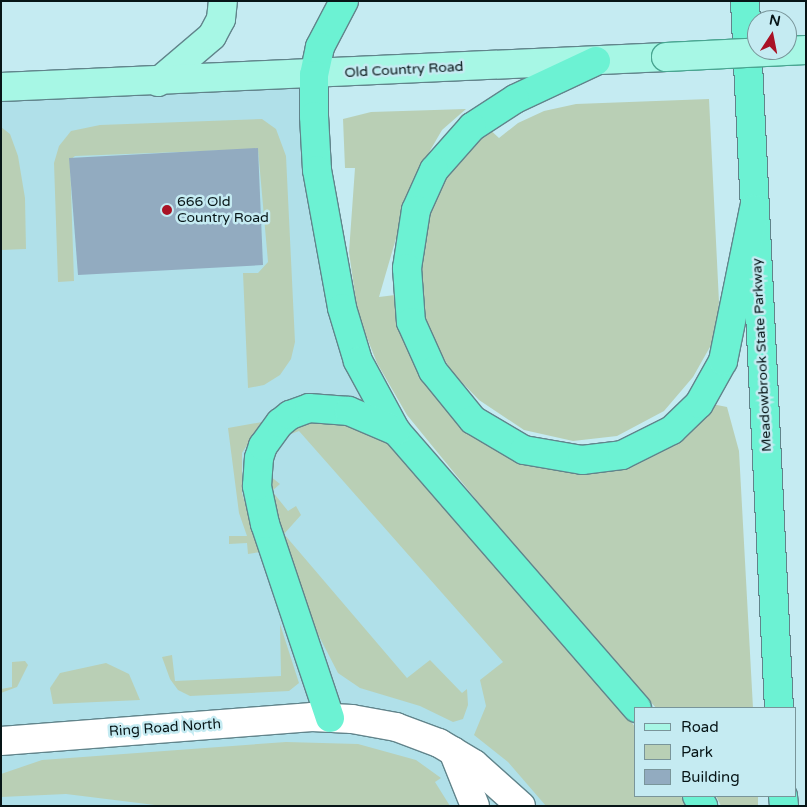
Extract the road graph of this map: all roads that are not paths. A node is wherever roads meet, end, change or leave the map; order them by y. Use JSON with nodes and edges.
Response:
{"nodes":[{"id":1,"x":223,"y":1,"type":"edge"},
{"id":2,"x":344,"y":1,"type":"edge"},
{"id":3,"x":745,"y":1,"type":"edge"},
{"id":4,"x":806,"y":50,"type":"edge"},
{"id":5,"x":596,"y":61,"type":"junction"},
{"id":6,"x":314,"y":75,"type":"junction"},
{"id":7,"x":158,"y":82,"type":"junction"},
{"id":8,"x":1,"y":87,"type":"edge"},
{"id":9,"x":754,"y":210,"type":"junction"},
{"id":10,"x":396,"y":431,"type":"junction"},
{"id":11,"x":636,"y":707,"type":"edge"},
{"id":12,"x":778,"y":707,"type":"edge"},
{"id":13,"x":330,"y":718,"type":"junction"},
{"id":14,"x":1,"y":741,"type":"edge"},
{"id":15,"x":453,"y":751,"type":"junction"},
{"id":16,"x":475,"y":806,"type":"edge"},
{"id":17,"x":521,"y":806,"type":"edge"}],
"edges":[{"from":1,"to":7,"type":"main road"},
{"from":2,"to":6,"type":"highway"},
{"from":3,"to":9,"type":"highway","name":"Meadowbrook State Parkway"},
{"from":4,"to":5,"type":"main road","name":"Old Country Road","bridge":true},
{"from":5,"to":6,"type":"main road","name":"Old Country Road"},
{"from":5,"to":9,"type":"highway"},
{"from":6,"to":7,"type":"main road","name":"Old Country Road"},
{"from":6,"to":10,"type":"highway"},
{"from":7,"to":8,"type":"main road","name":"Old Country Road"},
{"from":9,"to":12,"type":"highway","name":"Meadowbrook State Parkway"},
{"from":10,"to":11,"type":"highway"},
{"from":10,"to":13,"type":"highway"},
{"from":13,"to":14,"type":"street","name":"Ring Road North"},
{"from":13,"to":15,"type":"street","name":"Ring Road North"},
{"from":15,"to":16,"type":"street"},
{"from":15,"to":17,"type":"street","name":"Ring Road North"}]}
